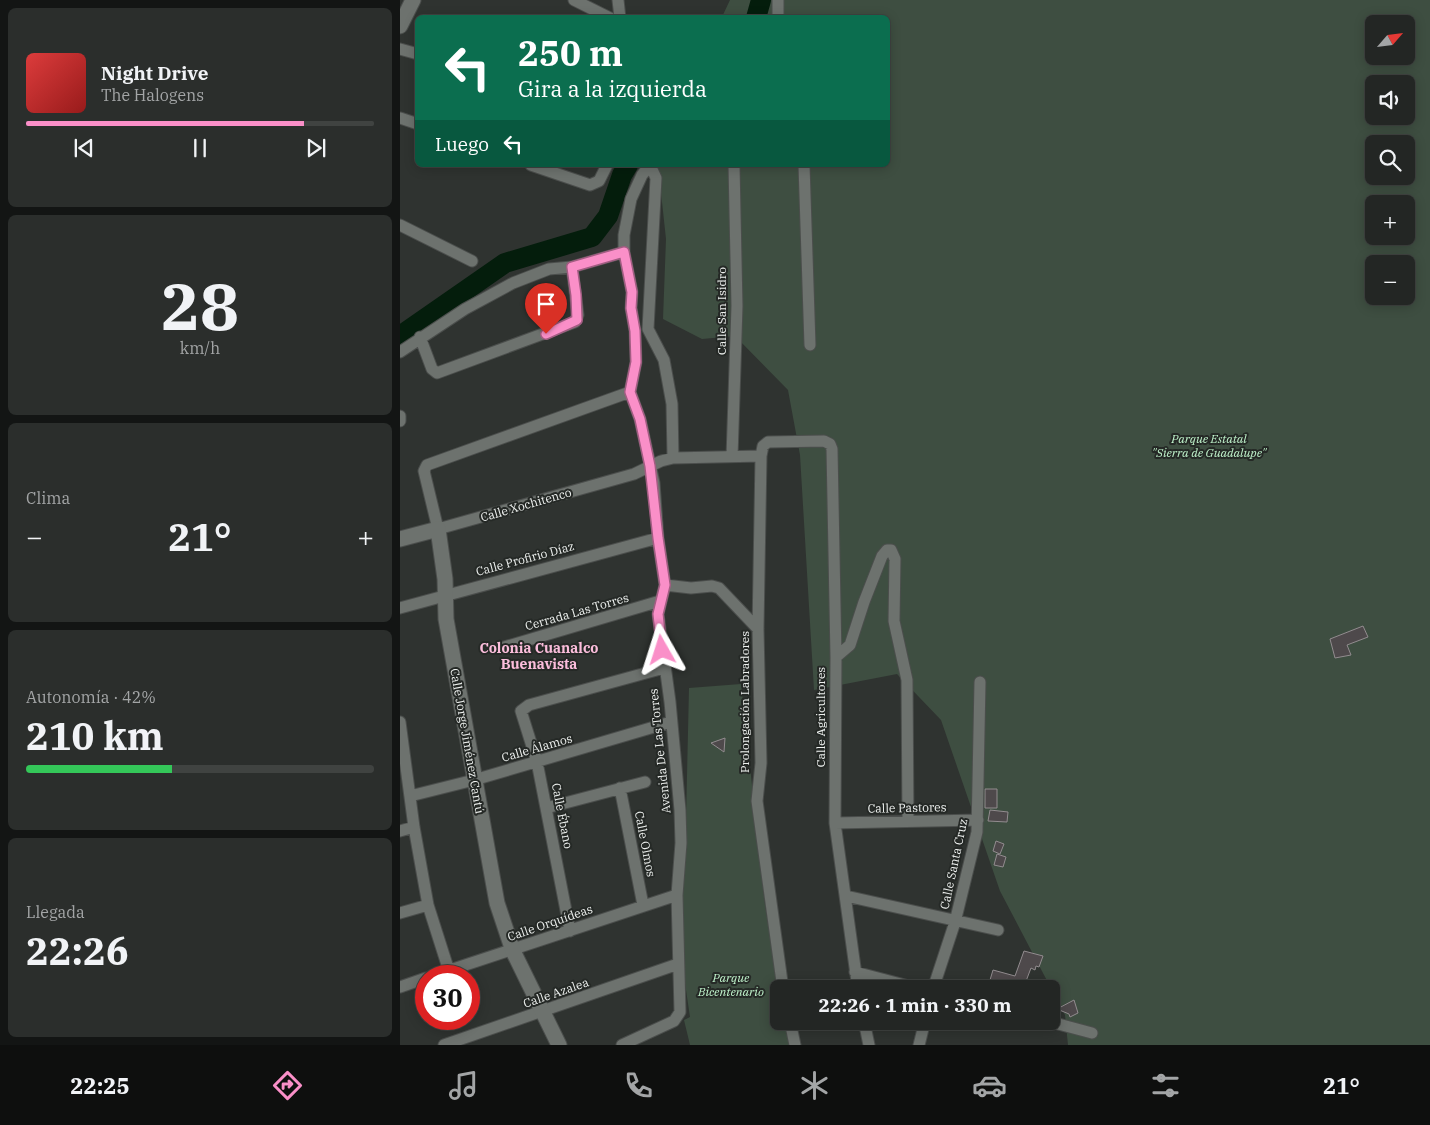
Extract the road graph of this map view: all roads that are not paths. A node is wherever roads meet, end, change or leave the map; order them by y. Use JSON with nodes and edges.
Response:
{"nodes":[{"id":1,"x":413,"y":0,"type":"edge"},
{"id":2,"x":574,"y":0,"type":"edge"},
{"id":3,"x":618,"y":0,"type":"edge"},
{"id":4,"x":778,"y":0,"type":"edge"},
{"id":5,"x":604,"y":15,"type":"edge"},
{"id":6,"x":620,"y":15,"type":"edge"},
{"id":7,"x":778,"y":15,"type":"edge"},
{"id":8,"x":400,"y":26,"type":"edge"},
{"id":9,"x":400,"y":49,"type":"edge"},
{"id":10,"x":415,"y":53,"type":"edge"},
{"id":11,"x":400,"y":118,"type":"edge"},
{"id":12,"x":415,"y":123,"type":"edge"},
{"id":13,"x":536,"y":167,"type":"edge"},
{"id":14,"x":605,"y":167,"type":"edge"},
{"id":15,"x":648,"y":167,"type":"edge"},
{"id":16,"x":651,"y":167,"type":"edge"},
{"id":17,"x":734,"y":167,"type":"edge"},
{"id":18,"x":804,"y":167,"type":"edge"},
{"id":19,"x":400,"y":225,"type":"edge"},
{"id":20,"x":624,"y":252,"type":"junction"},
{"id":21,"x":472,"y":261,"type":"dead end"},
{"id":22,"x":572,"y":267,"type":"junction"},
{"id":23,"x":648,"y":329,"type":"junction"},
{"id":24,"x":635,"y":331,"type":"junction"},
{"id":25,"x":420,"y":338,"type":"junction"},
{"id":26,"x":810,"y":345,"type":"dead end"},
{"id":27,"x":400,"y":352,"type":"edge"},
{"id":28,"x":630,"y":392,"type":"junction"},
{"id":29,"x":400,"y":416,"type":"edge"},
{"id":30,"x":400,"y":421,"type":"edge"},
{"id":31,"x":830,"y":444,"type":"joint"},
{"id":32,"x":763,"y":450,"type":"junction"},
{"id":33,"x":732,"y":457,"type":"junction"},
{"id":34,"x":673,"y":458,"type":"junction"},
{"id":35,"x":650,"y":466,"type":"junction"},
{"id":36,"x":438,"y":529,"type":"junction"},
{"id":37,"x":658,"y":538,"type":"junction"},
{"id":38,"x":400,"y":539,"type":"edge"},
{"id":39,"x":665,"y":585,"type":"junction"},
{"id":40,"x":445,"y":594,"type":"junction"},
{"id":41,"x":660,"y":601,"type":"junction"},
{"id":42,"x":400,"y":608,"type":"edge"},
{"id":43,"x":758,"y":629,"type":"junction"},
{"id":44,"x":501,"y":648,"type":"dead end"},
{"id":45,"x":836,"y":657,"type":"junction"},
{"id":46,"x":664,"y":668,"type":"junction"},
{"id":47,"x":980,"y":682,"type":"dead end"},
{"id":48,"x":400,"y":722,"type":"edge"},
{"id":49,"x":671,"y":722,"type":"junction"},
{"id":50,"x":537,"y":762,"type":"junction"},
{"id":51,"x":403,"y":764,"type":"edge"},
{"id":52,"x":474,"y":780,"type":"junction"},
{"id":53,"x":645,"y":782,"type":"dead end"},
{"id":54,"x":620,"y":788,"type":"junction"},
{"id":55,"x":410,"y":796,"type":"junction"},
{"id":56,"x":546,"y":808,"type":"junction"},
{"id":57,"x":978,"y":820,"type":"junction"},
{"id":58,"x":908,"y":821,"type":"junction"},
{"id":59,"x":835,"y":823,"type":"junction"},
{"id":60,"x":414,"y":827,"type":"junction"},
{"id":61,"x":400,"y":831,"type":"edge"},
{"id":62,"x":676,"y":895,"type":"junction"},
{"id":63,"x":846,"y":896,"type":"junction"},
{"id":64,"x":428,"y":905,"type":"junction"},
{"id":65,"x":643,"y":905,"type":"junction"},
{"id":66,"x":400,"y":913,"type":"edge"},
{"id":67,"x":955,"y":922,"type":"junction"},
{"id":68,"x":998,"y":930,"type":"dead end"},
{"id":69,"x":570,"y":931,"type":"junction"},
{"id":70,"x":513,"y":951,"type":"junction"},
{"id":71,"x":678,"y":964,"type":"junction"},
{"id":72,"x":448,"y":965,"type":"edge"},
{"id":73,"x":469,"y":965,"type":"edge"},
{"id":74,"x":855,"y":972,"type":"junction"},
{"id":75,"x":782,"y":980,"type":"edge"},
{"id":76,"x":856,"y":980,"type":"edge"},
{"id":77,"x":886,"y":980,"type":"edge"},
{"id":78,"x":936,"y":980,"type":"edge"},
{"id":79,"x":415,"y":982,"type":"edge"},
{"id":80,"x":400,"y":987,"type":"edge"},
{"id":81,"x":543,"y":1012,"type":"junction"},
{"id":82,"x":1060,"y":1024,"type":"edge"},
{"id":83,"x":792,"y":1030,"type":"edge"},
{"id":84,"x":866,"y":1030,"type":"edge"},
{"id":85,"x":923,"y":1030,"type":"edge"},
{"id":86,"x":1092,"y":1033,"type":"dead end"},
{"id":87,"x":444,"y":1045,"type":"edge"},
{"id":88,"x":558,"y":1045,"type":"edge"},
{"id":89,"x":622,"y":1045,"type":"edge"},
{"id":90,"x":795,"y":1045,"type":"edge"},
{"id":91,"x":869,"y":1045,"type":"edge"},
{"id":92,"x":919,"y":1045,"type":"edge"}],
"edges":[{"from":1,"to":8,"type":"street"},
{"from":2,"to":5,"type":"street"},
{"from":3,"to":6,"type":"street"},
{"from":4,"to":7,"type":"street"},
{"from":9,"to":10,"type":"street"},
{"from":11,"to":12,"type":"street"},
{"from":13,"to":14,"type":"street"},
{"from":15,"to":20,"type":"street"},
{"from":16,"to":23,"type":"street"},
{"from":17,"to":33,"type":"street","name":"Calle San Isidro"},
{"from":18,"to":26,"type":"street"},
{"from":19,"to":21,"type":"street"},
{"from":20,"to":22,"type":"street"},
{"from":20,"to":24,"type":"street"},
{"from":22,"to":25,"type":"street"},
{"from":22,"to":25,"type":"street"},
{"from":23,"to":24,"type":"street"},
{"from":23,"to":34,"type":"street"},
{"from":24,"to":28,"type":"street"},
{"from":25,"to":27,"type":"street"},
{"from":28,"to":35,"type":"street","name":"Avenida De Las Torres"},
{"from":28,"to":36,"type":"street"},
{"from":29,"to":30,"type":"street"},
{"from":31,"to":32,"type":"street","name":"Calle Xochitenco"},
{"from":31,"to":45,"type":"street","name":"Calle Agricultores"},
{"from":32,"to":33,"type":"street","name":"Calle Xochitenco"},
{"from":32,"to":43,"type":"street","name":"Prolongación Labradores"},
{"from":33,"to":34,"type":"street","name":"Calle Xochitenco"},
{"from":34,"to":35,"type":"street","name":"Calle Xochitenco"},
{"from":35,"to":36,"type":"street","name":"Calle Xochitenco"},
{"from":35,"to":37,"type":"street","name":"Avenida De Las Torres"},
{"from":36,"to":38,"type":"street","name":"Calle Xochitenco"},
{"from":36,"to":40,"type":"street","name":"Calle Jorge Jiménez Cantú"},
{"from":37,"to":39,"type":"street","name":"Avenida De Las Torres"},
{"from":37,"to":40,"type":"street","name":"Calle Profirio Díaz"},
{"from":39,"to":41,"type":"street","name":"Avenida De Las Torres"},
{"from":39,"to":43,"type":"street"},
{"from":40,"to":42,"type":"street","name":"Calle Profirio Díaz"},
{"from":40,"to":52,"type":"street","name":"Calle Jorge Jiménez Cantú"},
{"from":41,"to":44,"type":"street","name":"Cerrada Las Torres"},
{"from":41,"to":46,"type":"street","name":"Avenida De Las Torres"},
{"from":43,"to":75,"type":"street","name":"Prolongación Labradores"},
{"from":45,"to":58,"type":"street"},
{"from":45,"to":59,"type":"street","name":"Calle Agricultores"},
{"from":46,"to":49,"type":"street","name":"Avenida De Las Torres"},
{"from":46,"to":50,"type":"street","name":"Calle Ébano"},
{"from":47,"to":57,"type":"street","name":"Calle Santa Cruz"},
{"from":48,"to":51,"type":"street"},
{"from":49,"to":50,"type":"street","name":"Calle Álamos"},
{"from":49,"to":62,"type":"street","name":"Avenida De Las Torres"},
{"from":50,"to":52,"type":"street","name":"Calle Álamos"},
{"from":50,"to":56,"type":"street","name":"Calle Ébano"},
{"from":51,"to":55,"type":"street"},
{"from":52,"to":55,"type":"street","name":"Calle Álamos"},
{"from":52,"to":70,"type":"street","name":"Calle Jorge Jiménez Cantú"},
{"from":53,"to":54,"type":"street"},
{"from":54,"to":56,"type":"street"},
{"from":54,"to":65,"type":"street","name":"Calle Olmos"},
{"from":55,"to":60,"type":"street"},
{"from":56,"to":69,"type":"street","name":"Calle Ébano"},
{"from":57,"to":58,"type":"street","name":"Calle Pastores"},
{"from":57,"to":67,"type":"street","name":"Calle Santa Cruz"},
{"from":58,"to":59,"type":"street","name":"Calle Pastores"},
{"from":59,"to":63,"type":"street","name":"Calle Agricultores"},
{"from":60,"to":61,"type":"street"},
{"from":60,"to":64,"type":"street"},
{"from":62,"to":65,"type":"street","name":"Calle Orquídeas"},
{"from":62,"to":71,"type":"street","name":"Avenida De Las Torres"},
{"from":63,"to":67,"type":"street"},
{"from":63,"to":74,"type":"street","name":"Calle Agricultores"},
{"from":64,"to":66,"type":"street"},
{"from":64,"to":72,"type":"street"},
{"from":65,"to":69,"type":"street","name":"Calle Orquídeas"},
{"from":67,"to":68,"type":"street"},
{"from":67,"to":78,"type":"street","name":"Calle Santa Cruz"},
{"from":69,"to":70,"type":"street","name":"Calle Orquídeas"},
{"from":70,"to":73,"type":"street","name":"Calle Orquídeas"},
{"from":70,"to":81,"type":"street","name":"Calle Jorge Jiménez Cantú"},
{"from":71,"to":81,"type":"street","name":"Calle Azalea"},
{"from":71,"to":89,"type":"street","name":"Avenida De Las Torres"},
{"from":74,"to":76,"type":"street","name":"Calle Agricultores"},
{"from":74,"to":77,"type":"street"},
{"from":79,"to":80,"type":"street"},
{"from":81,"to":87,"type":"street","name":"Calle Azalea"},
{"from":81,"to":88,"type":"street","name":"Calle Jorge Jiménez Cantú"},
{"from":82,"to":86,"type":"street"},
{"from":83,"to":90,"type":"street"},
{"from":84,"to":91,"type":"street"},
{"from":85,"to":92,"type":"street"}]}
